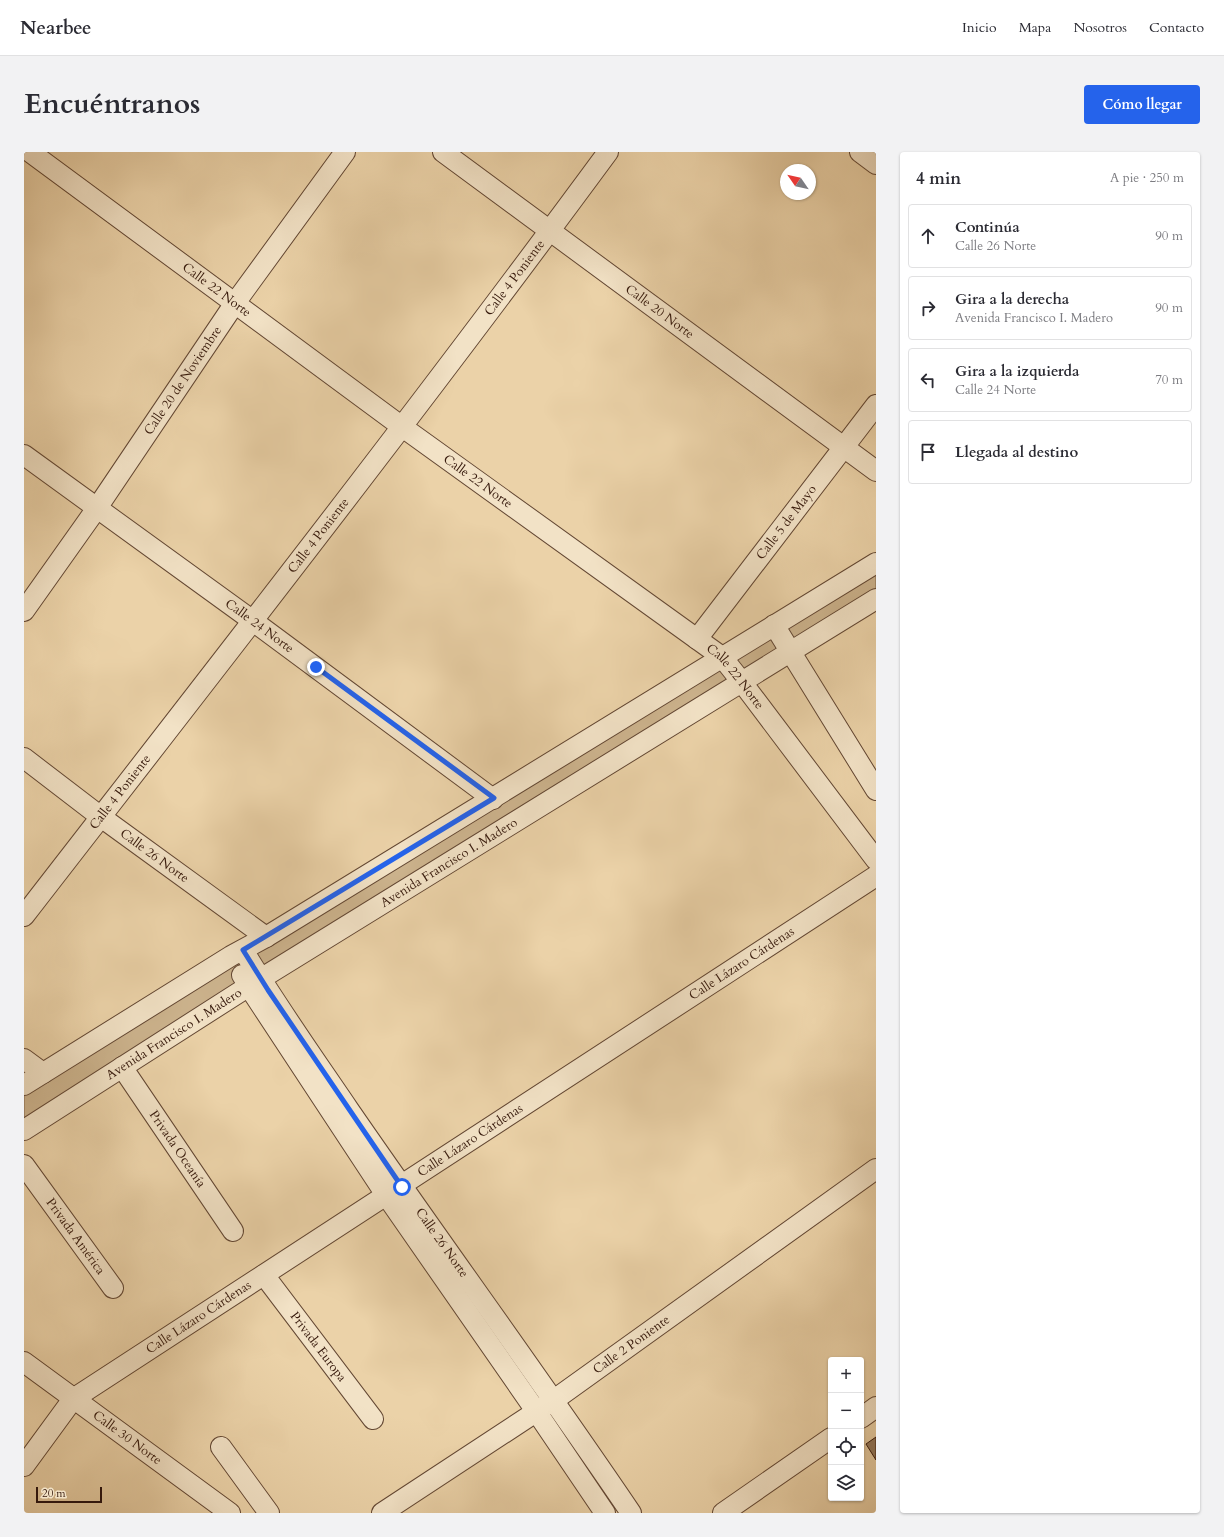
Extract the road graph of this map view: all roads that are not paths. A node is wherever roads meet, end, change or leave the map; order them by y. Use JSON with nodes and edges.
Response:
{"nodes":[{"id":1,"x":30,"y":152,"type":"edge"},
{"id":2,"x":345,"y":152,"type":"edge"},
{"id":3,"x":443,"y":152,"type":"edge"},
{"id":4,"x":608,"y":152,"type":"edge"},
{"id":5,"x":860,"y":152,"type":"edge"},
{"id":6,"x":876,"y":164,"type":"edge"},
{"id":7,"x":550,"y":231,"type":"junction"},
{"id":8,"x":236,"y":304,"type":"junction"},
{"id":9,"x":876,"y":405,"type":"edge"},
{"id":10,"x":401,"y":426,"type":"junction"},
{"id":11,"x":844,"y":447,"type":"junction"},
{"id":12,"x":24,"y":455,"type":"edge"},
{"id":13,"x":876,"y":471,"type":"edge"},
{"id":14,"x":97,"y":508,"type":"junction"},
{"id":15,"x":876,"y":563,"type":"edge"},
{"id":16,"x":876,"y":599,"type":"edge"},
{"id":17,"x":24,"y":611,"type":"edge"},
{"id":18,"x":253,"y":621,"type":"junction"},
{"id":19,"x":774,"y":625,"type":"junction"},
{"id":20,"x":697,"y":639,"type":"junction"},
{"id":21,"x":791,"y":652,"type":"junction"},
{"id":22,"x":722,"y":657,"type":"junction"},
{"id":23,"x":741,"y":681,"type":"junction"},
{"id":24,"x":24,"y":758,"type":"edge"},
{"id":25,"x":876,"y":790,"type":"edge"},
{"id":26,"x":494,"y":798,"type":"junction"},
{"id":27,"x":101,"y":817,"type":"junction"},
{"id":28,"x":876,"y":860,"type":"edge"},
{"id":29,"x":876,"y":876,"type":"edge"},
{"id":30,"x":24,"y":916,"type":"edge"},
{"id":31,"x":266,"y":937,"type":"junction"},
{"id":32,"x":237,"y":953,"type":"junction"},
{"id":33,"x":255,"y":982,"type":"junction"},
{"id":34,"x":24,"y":1059,"type":"edge"},
{"id":35,"x":122,"y":1067,"type":"junction"},
{"id":36,"x":43,"y":1073,"type":"junction"},
{"id":37,"x":24,"y":1085,"type":"edge"},
{"id":38,"x":24,"y":1130,"type":"edge"},
{"id":39,"x":24,"y":1165,"type":"edge"},
{"id":40,"x":876,"y":1169,"type":"edge"},
{"id":41,"x":394,"y":1191,"type":"junction"},
{"id":42,"x":232,"y":1231,"type":"dead end"},
{"id":43,"x":264,"y":1275,"type":"junction"},
{"id":44,"x":113,"y":1288,"type":"dead end"},
{"id":45,"x":24,"y":1362,"type":"edge"},
{"id":46,"x":73,"y":1399,"type":"junction"},
{"id":47,"x":554,"y":1400,"type":"junction"},
{"id":48,"x":876,"y":1407,"type":"edge"},
{"id":49,"x":536,"y":1410,"type":"junction"},
{"id":50,"x":864,"y":1416,"type":"edge"},
{"id":51,"x":373,"y":1419,"type":"dead end"},
{"id":52,"x":828,"y":1440,"type":"edge"},
{"id":53,"x":221,"y":1447,"type":"dead end"},
{"id":54,"x":24,"y":1466,"type":"edge"},
{"id":55,"x":230,"y":1513,"type":"edge"},
{"id":56,"x":269,"y":1513,"type":"edge"},
{"id":57,"x":382,"y":1513,"type":"edge"},
{"id":58,"x":605,"y":1513,"type":"edge"},
{"id":59,"x":630,"y":1513,"type":"edge"},
{"id":60,"x":723,"y":1513,"type":"edge"}],
"edges":[{"from":1,"to":8,"type":"street","name":"Calle 22 Norte"},
{"from":2,"to":8,"type":"street","name":"Calle 20 de Noviembre"},
{"from":3,"to":7,"type":"street","name":"Calle 20 Norte"},
{"from":4,"to":7,"type":"street","name":"Calle 4 Poniente"},
{"from":5,"to":6,"type":"street"},
{"from":7,"to":10,"type":"street","name":"Calle 4 Poniente"},
{"from":7,"to":11,"type":"street","name":"Calle 20 Norte"},
{"from":8,"to":10,"type":"street","name":"Calle 22 Norte"},
{"from":8,"to":14,"type":"street","name":"Calle 20 de Noviembre"},
{"from":9,"to":11,"type":"street","name":"Calle 5 de Mayo"},
{"from":10,"to":18,"type":"street","name":"Calle 4 Poniente"},
{"from":10,"to":20,"type":"street","name":"Calle 22 Norte"},
{"from":11,"to":13,"type":"street","name":"Calle 20 Norte"},
{"from":11,"to":20,"type":"street","name":"Calle 5 de Mayo"},
{"from":12,"to":14,"type":"street","name":"Calle 24 Norte"},
{"from":14,"to":17,"type":"street","name":"Calle 20 de Noviembre"},
{"from":14,"to":18,"type":"street","name":"Calle 24 Norte"},
{"from":15,"to":19,"type":"street"},
{"from":16,"to":21,"type":"street","name":"Avenida Francisco I. Madero"},
{"from":18,"to":26,"type":"street","name":"Calle 24 Norte"},
{"from":18,"to":27,"type":"street","name":"Calle 4 Poniente"},
{"from":19,"to":21,"type":"street"},
{"from":19,"to":22,"type":"street"},
{"from":20,"to":22,"type":"street","name":"Calle 22 Norte"},
{"from":21,"to":23,"type":"street","name":"Avenida Francisco I. Madero"},
{"from":21,"to":25,"type":"street"},
{"from":22,"to":23,"type":"street","name":"Calle 22 Norte"},
{"from":22,"to":26,"type":"street"},
{"from":23,"to":28,"type":"street","name":"Calle 22 Norte"},
{"from":23,"to":33,"type":"street","name":"Avenida Francisco I. Madero"},
{"from":24,"to":27,"type":"street","name":"Calle 26 Norte"},
{"from":26,"to":31,"type":"street"},
{"from":27,"to":30,"type":"street","name":"Calle 4 Poniente"},
{"from":27,"to":31,"type":"street","name":"Calle 26 Norte"},
{"from":29,"to":41,"type":"street","name":"Calle Lázaro Cárdenas"},
{"from":31,"to":32,"type":"street"},
{"from":32,"to":33,"type":"street","name":"Calle 26 Norte"},
{"from":32,"to":36,"type":"street"},
{"from":33,"to":35,"type":"street","name":"Avenida Francisco I. Madero"},
{"from":33,"to":41,"type":"street","name":"Calle 26 Norte"},
{"from":34,"to":36,"type":"street"},
{"from":35,"to":38,"type":"street","name":"Avenida Francisco I. Madero"},
{"from":35,"to":42,"type":"street","name":"Privada Oceanía"},
{"from":36,"to":37,"type":"street"},
{"from":39,"to":44,"type":"street","name":"Privada América"},
{"from":40,"to":47,"type":"street","name":"Calle 2 Poniente"},
{"from":41,"to":43,"type":"street","name":"Calle Lázaro Cárdenas"},
{"from":41,"to":47,"type":"street","name":"Calle 26 Norte"},
{"from":41,"to":49,"type":"street","name":"Calle 26 Norte"},
{"from":43,"to":46,"type":"street","name":"Calle Lázaro Cárdenas"},
{"from":43,"to":51,"type":"street","name":"Privada Europa"},
{"from":45,"to":46,"type":"street","name":"Calle 30 Norte"},
{"from":46,"to":54,"type":"street","name":"Calle Lázaro Cárdenas"},
{"from":46,"to":55,"type":"street","name":"Calle 30 Norte"},
{"from":47,"to":49,"type":"street","name":"Calle 2 Poniente"},
{"from":47,"to":59,"type":"street","name":"Calle 26 Norte"},
{"from":48,"to":50,"type":"street"},
{"from":49,"to":57,"type":"street","name":"Calle 2 Poniente"},
{"from":49,"to":58,"type":"street","name":"Calle 26 Norte"},
{"from":52,"to":60,"type":"street"},
{"from":53,"to":56,"type":"street"}]}
